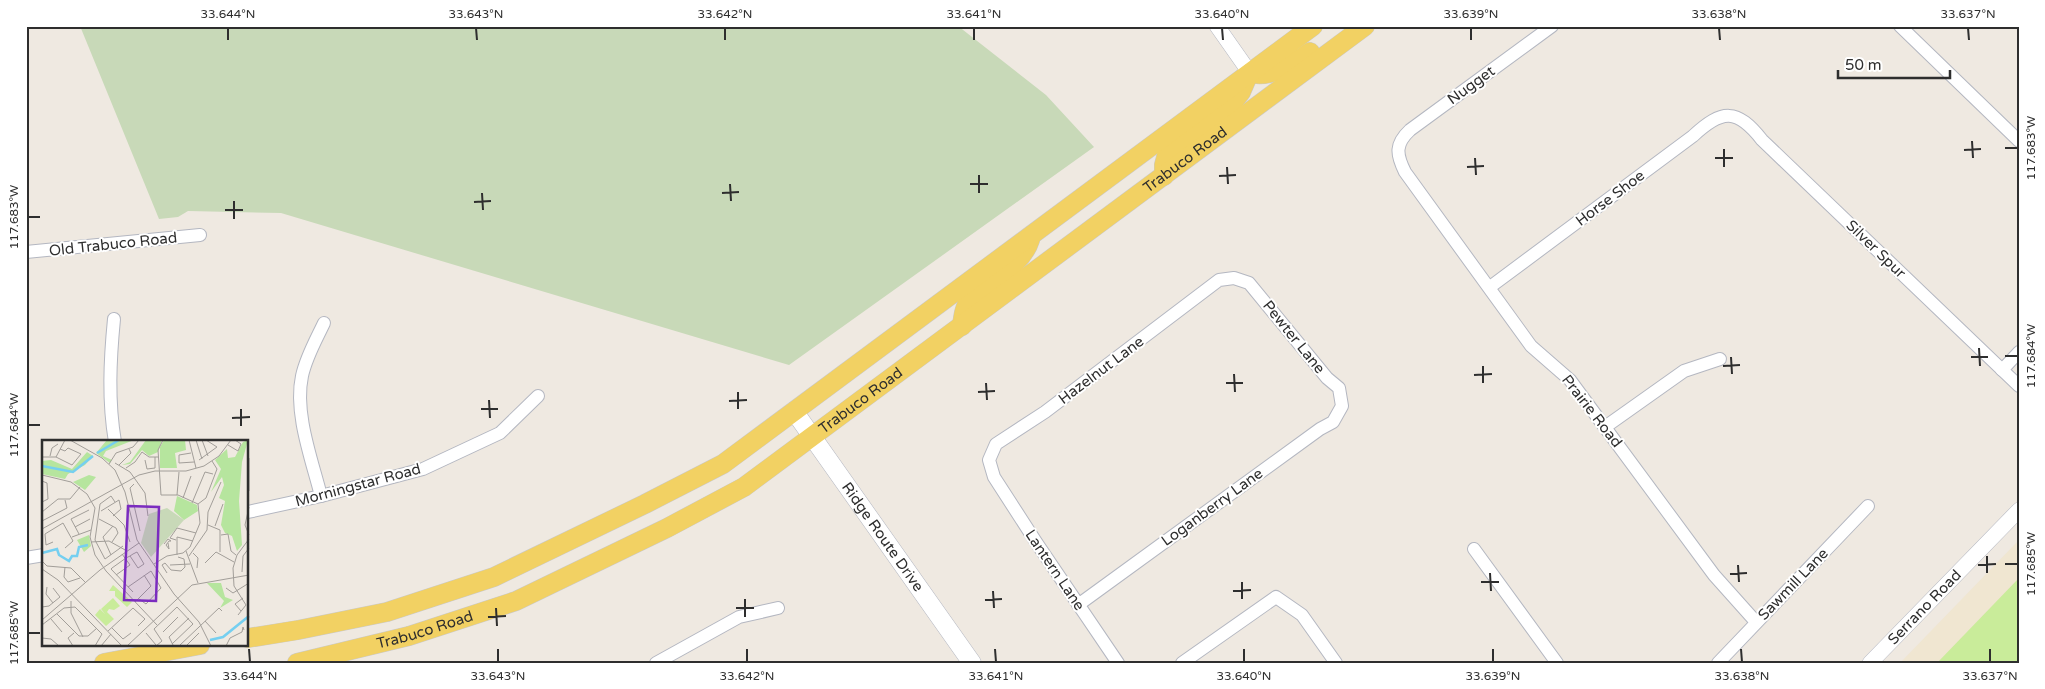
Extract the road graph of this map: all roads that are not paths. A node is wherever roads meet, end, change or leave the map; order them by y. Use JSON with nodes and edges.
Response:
{"nodes":[{"id":1,"x":1217,"y":26,"type":"edge"},
{"id":2,"x":1313,"y":26,"type":"edge"},
{"id":3,"x":1365,"y":26,"type":"edge"},
{"id":4,"x":1552,"y":26,"type":"edge"},
{"id":5,"x":1900,"y":26,"type":"edge"},
{"id":6,"x":1343,"y":42,"type":"junction"},
{"id":7,"x":1250,"y":73,"type":"junction"},
{"id":8,"x":1732,"y":116,"type":"joint"},
{"id":9,"x":2019,"y":141,"type":"edge"},
{"id":10,"x":1398,"y":150,"type":"joint"},
{"id":11,"x":1164,"y":176,"type":"junction"},
{"id":12,"x":1033,"y":233,"type":"junction"},
{"id":13,"x":200,"y":235,"type":"dead end"},
{"id":14,"x":26,"y":252,"type":"edge"},
{"id":15,"x":1234,"y":278,"type":"joint"},
{"id":16,"x":1490,"y":287,"type":"junction"},
{"id":17,"x":114,"y":319,"type":"dead end"},
{"id":18,"x":324,"y":323,"type":"dead end"},
{"id":19,"x":962,"y":326,"type":"junction"},
{"id":20,"x":2019,"y":352,"type":"edge"},
{"id":21,"x":1720,"y":359,"type":"dead end"},
{"id":22,"x":2002,"y":370,"type":"junction"},
{"id":23,"x":2019,"y":386,"type":"edge"},
{"id":24,"x":538,"y":396,"type":"dead end"},
{"id":25,"x":1342,"y":406,"type":"joint"},
{"id":26,"x":794,"y":411,"type":"junction"},
{"id":27,"x":1605,"y":427,"type":"junction"},
{"id":28,"x":813,"y":438,"type":"junction"},
{"id":29,"x":116,"y":440,"type":"edge"},
{"id":30,"x":994,"y":476,"type":"joint"},
{"id":31,"x":321,"y":496,"type":"junction"},
{"id":32,"x":1868,"y":506,"type":"dead end"},
{"id":33,"x":2019,"y":510,"type":"edge"},
{"id":34,"x":249,"y":512,"type":"edge"},
{"id":35,"x":1474,"y":549,"type":"dead end"},
{"id":36,"x":42,"y":555,"type":"edge"},
{"id":37,"x":26,"y":558,"type":"edge"},
{"id":38,"x":1078,"y":605,"type":"junction"},
{"id":39,"x":778,"y":608,"type":"dead end"},
{"id":40,"x":1756,"y":622,"type":"junction"},
{"id":41,"x":249,"y":638,"type":"edge"},
{"id":42,"x":194,"y":646,"type":"edge"},
{"id":43,"x":156,"y":653,"type":"edge"},
{"id":44,"x":665,"y":661,"type":"edge"},
{"id":45,"x":104,"y":663,"type":"edge"},
{"id":46,"x":297,"y":663,"type":"edge"},
{"id":47,"x":972,"y":663,"type":"edge"},
{"id":48,"x":1118,"y":663,"type":"edge"},
{"id":49,"x":1182,"y":663,"type":"edge"},
{"id":50,"x":1336,"y":663,"type":"edge"},
{"id":51,"x":1557,"y":663,"type":"edge"},
{"id":52,"x":1718,"y":663,"type":"edge"},
{"id":53,"x":1870,"y":663,"type":"edge"}],
"edges":[{"from":1,"to":7,"type":"street"},
{"from":2,"to":7,"type":"main road","name":"Trabuco Road"},
{"from":3,"to":6,"type":"main road","name":"Trabuco Road"},
{"from":4,"to":10,"type":"street","name":"Nugget"},
{"from":5,"to":9,"type":"street"},
{"from":6,"to":7,"type":"main road"},
{"from":6,"to":11,"type":"main road","name":"Trabuco Road"},
{"from":7,"to":11,"type":"main road"},
{"from":7,"to":12,"type":"main road","name":"Trabuco Road"},
{"from":8,"to":16,"type":"street","name":"Horse Shoe"},
{"from":8,"to":22,"type":"street","name":"Silver Spur"},
{"from":10,"to":16,"type":"street","name":"Prairie Road"},
{"from":11,"to":19,"type":"main road","name":"Trabuco Road"},
{"from":12,"to":19,"type":"main road"},
{"from":12,"to":26,"type":"main road","name":"Trabuco Road"},
{"from":13,"to":14,"type":"street","name":"Old Trabuco Road"},
{"from":15,"to":25,"type":"street","name":"Pewter Lane"},
{"from":15,"to":30,"type":"street","name":"Hazelnut Lane"},
{"from":16,"to":27,"type":"street","name":"Prairie Road"},
{"from":17,"to":29,"type":"street"},
{"from":18,"to":31,"type":"street"},
{"from":19,"to":28,"type":"main road","name":"Trabuco Road"},
{"from":20,"to":22,"type":"street"},
{"from":21,"to":27,"type":"street"},
{"from":22,"to":23,"type":"street","name":"Silver Spur"},
{"from":24,"to":31,"type":"street","name":"Morningstar Road"},
{"from":25,"to":38,"type":"street","name":"Loganberry Lane"},
{"from":26,"to":28,"type":"main road","name":"Ridge Route Drive"},
{"from":26,"to":41,"type":"main road","name":"Trabuco Road"},
{"from":27,"to":40,"type":"street","name":"Prairie Road"},
{"from":28,"to":46,"type":"main road","name":"Trabuco Road"},
{"from":28,"to":47,"type":"main road","name":"Ridge Route Drive"},
{"from":30,"to":38,"type":"street","name":"Lantern Lane"},
{"from":31,"to":34,"type":"street","name":"Morningstar Road"},
{"from":32,"to":40,"type":"street","name":"Sawmill Lane"},
{"from":33,"to":53,"type":"street","name":"Serrano Road"},
{"from":35,"to":51,"type":"street"},
{"from":36,"to":37,"type":"street"},
{"from":38,"to":48,"type":"street","name":"Lantern Lane"},
{"from":39,"to":44,"type":"street"},
{"from":40,"to":52,"type":"street","name":"Sawmill Lane"},
{"from":42,"to":43,"type":"main road"},
{"from":43,"to":45,"type":"main road"},
{"from":49,"to":50,"type":"street"}]}
